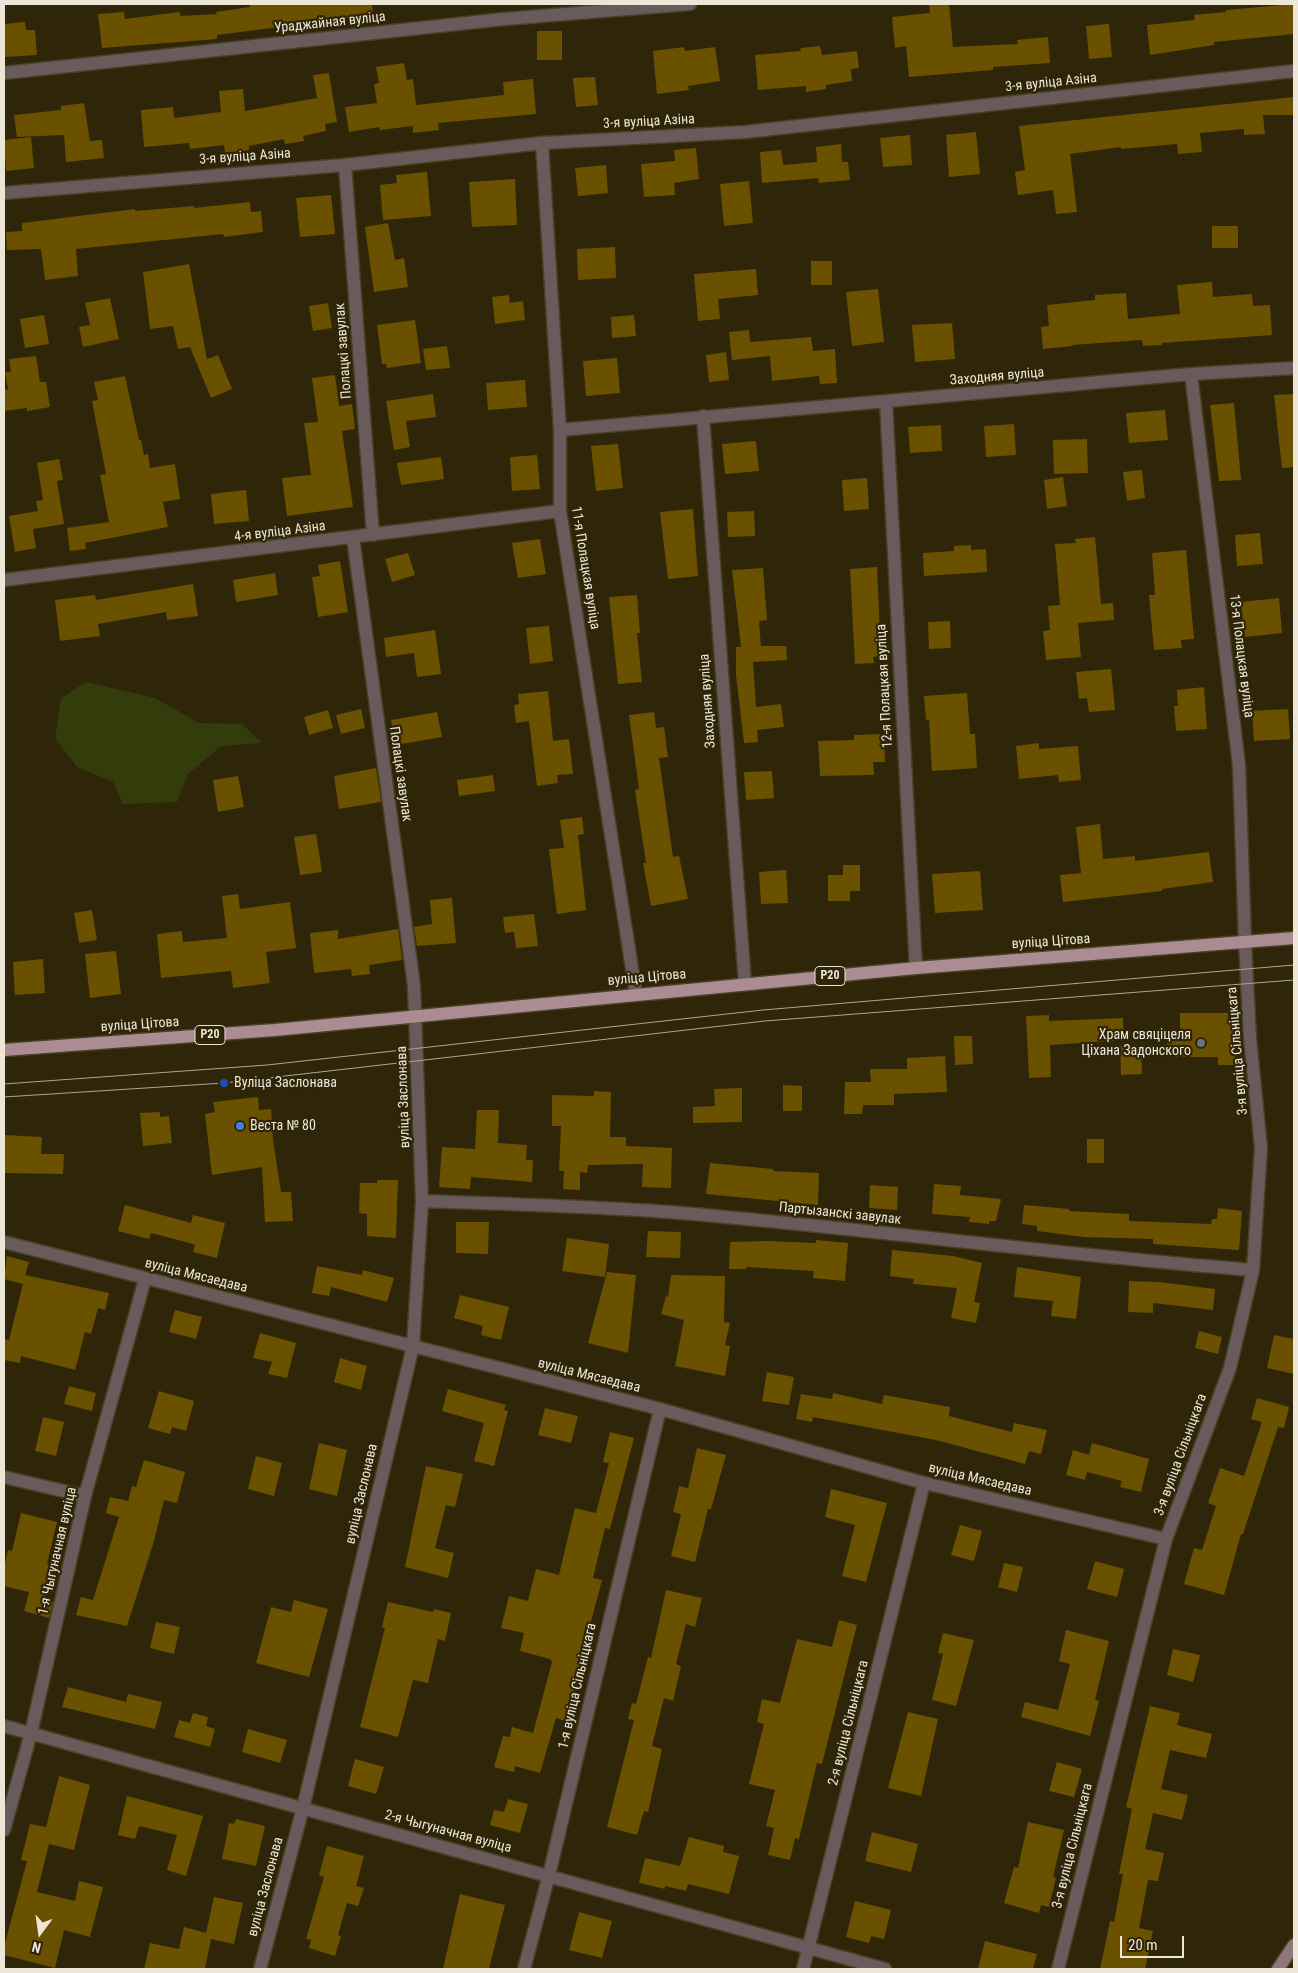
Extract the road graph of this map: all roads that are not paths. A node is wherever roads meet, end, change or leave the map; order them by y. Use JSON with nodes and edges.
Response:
{"nodes":[{"id":1,"x":690,"y":4,"type":"edge"},
{"id":2,"x":1294,"y":71,"type":"edge"},
{"id":3,"x":4,"y":73,"type":"edge"},
{"id":4,"x":542,"y":143,"type":"junction"},
{"id":5,"x":345,"y":165,"type":"junction"},
{"id":6,"x":4,"y":193,"type":"edge"},
{"id":7,"x":1294,"y":368,"type":"edge"},
{"id":8,"x":1191,"y":374,"type":"junction"},
{"id":9,"x":886,"y":402,"type":"junction"},
{"id":10,"x":703,"y":416,"type":"junction"},
{"id":11,"x":560,"y":430,"type":"junction"},
{"id":12,"x":560,"y":511,"type":"junction"},
{"id":13,"x":373,"y":535,"type":"junction"},
{"id":14,"x":353,"y":538,"type":"junction"},
{"id":15,"x":4,"y":580,"type":"edge"},
{"id":16,"x":1294,"y":938,"type":"edge"},
{"id":17,"x":1244,"y":942,"type":"junction"},
{"id":18,"x":916,"y":968,"type":"junction"},
{"id":19,"x":745,"y":984,"type":"junction"},
{"id":20,"x":636,"y":994,"type":"junction"},
{"id":21,"x":416,"y":1015,"type":"junction"},
{"id":22,"x":4,"y":1050,"type":"edge"},
{"id":23,"x":422,"y":1201,"type":"junction"},
{"id":24,"x":4,"y":1242,"type":"edge"},
{"id":25,"x":1253,"y":1270,"type":"junction"},
{"id":26,"x":145,"y":1279,"type":"junction"},
{"id":27,"x":413,"y":1346,"type":"junction"},
{"id":28,"x":660,"y":1409,"type":"junction"},
{"id":29,"x":4,"y":1477,"type":"edge"},
{"id":30,"x":924,"y":1483,"type":"junction"},
{"id":31,"x":85,"y":1496,"type":"junction"},
{"id":32,"x":1166,"y":1539,"type":"junction"},
{"id":33,"x":4,"y":1726,"type":"edge"},
{"id":34,"x":31,"y":1733,"type":"junction"},
{"id":35,"x":303,"y":1808,"type":"junction"},
{"id":36,"x":4,"y":1830,"type":"edge"},
{"id":37,"x":549,"y":1875,"type":"junction"},
{"id":38,"x":1294,"y":1945,"type":"edge"},
{"id":39,"x":809,"y":1950,"type":"junction"},
{"id":40,"x":260,"y":1969,"type":"edge"},
{"id":41,"x":524,"y":1969,"type":"edge"},
{"id":42,"x":803,"y":1969,"type":"edge"},
{"id":43,"x":885,"y":1969,"type":"edge"},
{"id":44,"x":1058,"y":1969,"type":"edge"},
{"id":45,"x":1278,"y":1969,"type":"edge"}],
"edges":[{"from":1,"to":3,"type":"street","name":"Ураджайная вуліца"},
{"from":2,"to":4,"type":"street","name":"3-я вуліца Азіна"},
{"from":4,"to":5,"type":"street","name":"3-я вуліца Азіна"},
{"from":4,"to":11,"type":"street","name":"11-я Полацкая вуліца"},
{"from":5,"to":6,"type":"street","name":"3-я вуліца Азіна"},
{"from":5,"to":13,"type":"street","name":"Полацкі завулак"},
{"from":7,"to":8,"type":"street","name":"Заходняя вуліца"},
{"from":8,"to":9,"type":"street","name":"Заходняя вуліца"},
{"from":8,"to":17,"type":"street","name":"13-я Полацкая вуліца"},
{"from":9,"to":10,"type":"street","name":"Заходняя вуліца"},
{"from":9,"to":18,"type":"street","name":"12-я Полацкая вуліца"},
{"from":10,"to":11,"type":"street","name":"Заходняя вуліца"},
{"from":10,"to":19,"type":"street","name":"Заходняя вуліца"},
{"from":11,"to":12,"type":"street","name":"11-я Полацкая вуліца"},
{"from":12,"to":13,"type":"street","name":"4-я вуліца Азіна"},
{"from":12,"to":20,"type":"street","name":"11-я Полацкая вуліца"},
{"from":13,"to":14,"type":"street","name":"4-я вуліца Азіна"},
{"from":14,"to":15,"type":"street","name":"4-я вуліца Азіна"},
{"from":14,"to":21,"type":"street","name":"Полацкі завулак"},
{"from":16,"to":17,"type":"main road","name":"вуліца Цітова","number":"Р20"},
{"from":17,"to":18,"type":"main road","name":"вуліца Цітова","number":"Р20"},
{"from":17,"to":25,"type":"street","name":"3-я вуліца Сільніцкага"},
{"from":18,"to":19,"type":"main road","name":"вуліца Цітова","number":"Р20"},
{"from":19,"to":20,"type":"main road","name":"вуліца Цітова","number":"Р20"},
{"from":20,"to":21,"type":"main road","name":"вуліца Цітова","number":"Р20"},
{"from":21,"to":22,"type":"main road","name":"вуліца Цітова","number":"Р20"},
{"from":21,"to":23,"type":"street","name":"вуліца Заслонава"},
{"from":23,"to":25,"type":"street","name":"Партызанскі завулак"},
{"from":23,"to":27,"type":"street","name":"вуліца Заслонава"},
{"from":24,"to":26,"type":"street","name":"вуліца Мясаедава"},
{"from":25,"to":32,"type":"street","name":"3-я вуліца Сільніцкага"},
{"from":26,"to":27,"type":"street","name":"вуліца Мясаедава"},
{"from":26,"to":31,"type":"street","name":"1-я Чыгуначная вуліца"},
{"from":27,"to":28,"type":"street","name":"вуліца Мясаедава"},
{"from":27,"to":35,"type":"street","name":"вуліца Заслонава"},
{"from":28,"to":30,"type":"street","name":"вуліца Мясаедава"},
{"from":28,"to":37,"type":"street","name":"1-я вуліца Сільніцкага"},
{"from":29,"to":31,"type":"street"},
{"from":30,"to":32,"type":"street","name":"вуліца Мясаедава"},
{"from":30,"to":39,"type":"street","name":"2-я вуліца Сільніцкага"},
{"from":31,"to":34,"type":"street","name":"1-я Чыгуначная вуліца"},
{"from":32,"to":44,"type":"street","name":"3-я вуліца Сільніцкага"},
{"from":33,"to":34,"type":"street","name":"2-я Чыгуначная вуліца"},
{"from":34,"to":35,"type":"street","name":"2-я Чыгуначная вуліца"},
{"from":34,"to":36,"type":"street","name":"1-я Чыгуначная вуліца"},
{"from":35,"to":37,"type":"street","name":"2-я Чыгуначная вуліца"},
{"from":35,"to":40,"type":"street","name":"вуліца Заслонава"},
{"from":37,"to":39,"type":"street","name":"2-я Чыгуначная вуліца"},
{"from":37,"to":41,"type":"street","name":"1-я вуліца Сільніцкага"},
{"from":38,"to":45,"type":"main road"},
{"from":39,"to":42,"type":"street","name":"2-я вуліца Сільніцкага"},
{"from":39,"to":43,"type":"street","name":"2-я Чыгуначная вуліца"}]}
